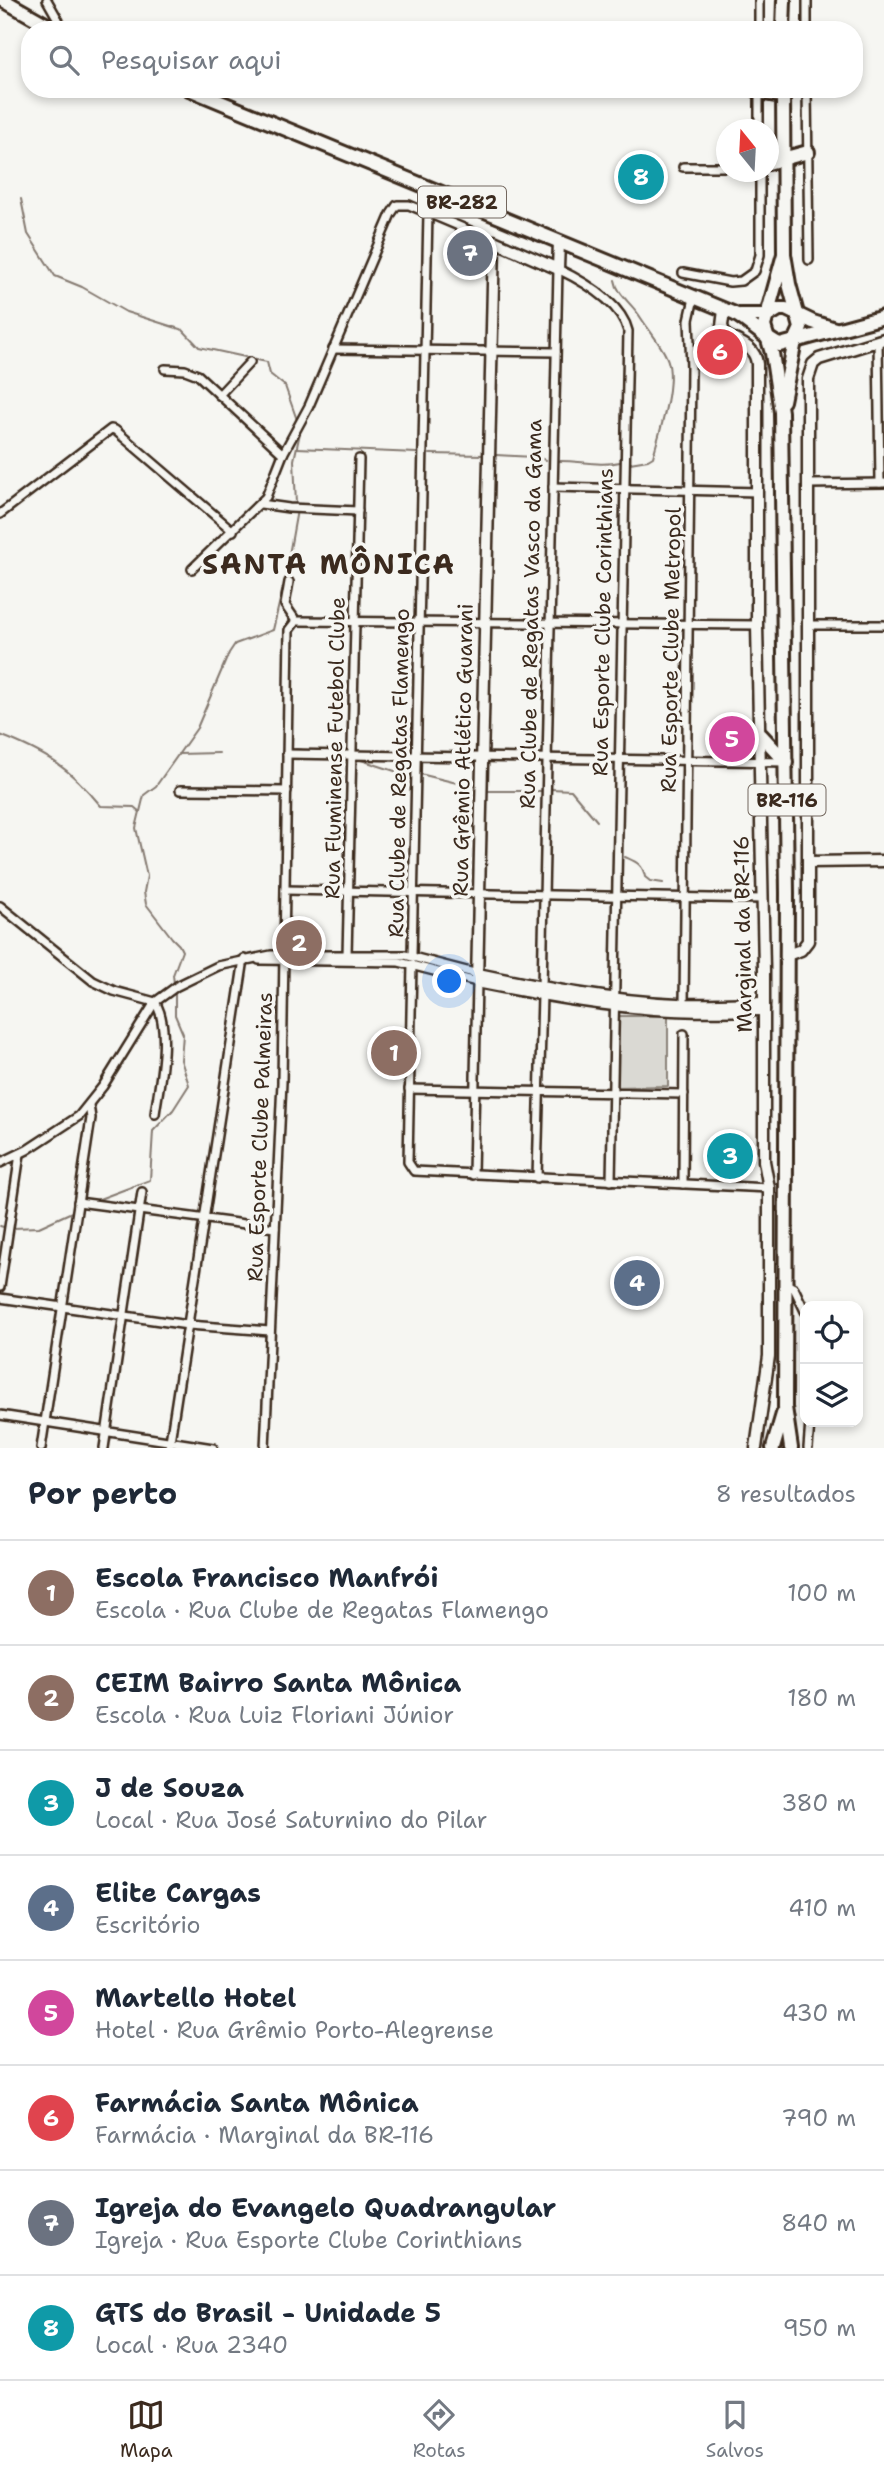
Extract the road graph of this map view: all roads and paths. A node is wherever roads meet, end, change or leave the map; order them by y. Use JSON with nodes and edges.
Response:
{"nodes":[{"id":1,"x":3,"y":0,"type":"edge"},
{"id":2,"x":47,"y":0,"type":"edge"},
{"id":3,"x":759,"y":0,"type":"edge"},
{"id":4,"x":783,"y":0,"type":"edge"},
{"id":5,"x":807,"y":0,"type":"edge"},
{"id":6,"x":40,"y":21,"type":"edge"},
{"id":7,"x":59,"y":21,"type":"edge"},
{"id":8,"x":759,"y":21,"type":"edge"},
{"id":9,"x":783,"y":21,"type":"edge"},
{"id":10,"x":807,"y":21,"type":"edge"},
{"id":11,"x":211,"y":98,"type":"edge"},
{"id":12,"x":760,"y":98,"type":"edge"},
{"id":13,"x":783,"y":98,"type":"edge"},
{"id":14,"x":807,"y":98,"type":"edge"},
{"id":15,"x":759,"y":119,"type":"edge"},
{"id":16,"x":783,"y":137,"type":"junction"},
{"id":17,"x":779,"y":138,"type":"edge"},
{"id":18,"x":808,"y":152,"type":"junction"},
{"id":19,"x":779,"y":157,"type":"edge"},
{"id":20,"x":783,"y":160,"type":"junction"},
{"id":21,"x":779,"y":161,"type":"edge"},
{"id":22,"x":682,"y":167,"type":"dead end"},
{"id":23,"x":716,"y":167,"type":"edge"},
{"id":24,"x":760,"y":182,"type":"edge"},
{"id":25,"x":428,"y":213,"type":"junction"},
{"id":26,"x":494,"y":242,"type":"junction"},
{"id":27,"x":559,"y":242,"type":"junction"},
{"id":28,"x":784,"y":254,"type":"junction"},
{"id":29,"x":809,"y":260,"type":"dead end"},
{"id":30,"x":558,"y":269,"type":"junction"},
{"id":31,"x":683,"y":273,"type":"dead end"},
{"id":32,"x":694,"y":298,"type":"junction"},
{"id":33,"x":729,"y":312,"type":"junction"},
{"id":34,"x":769,"y":315,"type":"junction"},
{"id":35,"x":797,"y":315,"type":"junction"},
{"id":36,"x":884,"y":317,"type":"edge"},
{"id":37,"x":839,"y":329,"type":"junction"},
{"id":38,"x":768,"y":338,"type":"junction"},
{"id":39,"x":881,"y":340,"type":"edge"},
{"id":40,"x":795,"y":341,"type":"junction"},
{"id":41,"x":333,"y":349,"type":"junction"},
{"id":42,"x":425,"y":350,"type":"junction"},
{"id":43,"x":491,"y":351,"type":"junction"},
{"id":44,"x":556,"y":352,"type":"junction"},
{"id":45,"x":250,"y":362,"type":"dead end"},
{"id":46,"x":165,"y":369,"type":"dead end"},
{"id":47,"x":219,"y":395,"type":"junction"},
{"id":48,"x":782,"y":412,"type":"junction"},
{"id":49,"x":283,"y":454,"type":"junction"},
{"id":50,"x":359,"y":458,"type":"dead end"},
{"id":51,"x":882,"y":483,"type":"edge"},
{"id":52,"x":808,"y":484,"type":"junction"},
{"id":53,"x":553,"y":487,"type":"junction"},
{"id":54,"x":625,"y":489,"type":"junction"},
{"id":55,"x":690,"y":490,"type":"junction"},
{"id":56,"x":758,"y":492,"type":"junction"},
{"id":57,"x":261,"y":504,"type":"junction"},
{"id":58,"x":358,"y":511,"type":"junction"},
{"id":59,"x":0,"y":514,"type":"edge"},
{"id":60,"x":233,"y":531,"type":"junction"},
{"id":61,"x":192,"y":569,"type":"dead end"},
{"id":62,"x":289,"y":582,"type":"dead end"},
{"id":63,"x":296,"y":621,"type":"junction"},
{"id":64,"x":355,"y":621,"type":"junction"},
{"id":65,"x":419,"y":622,"type":"junction"},
{"id":66,"x":485,"y":623,"type":"junction"},
{"id":67,"x":550,"y":623,"type":"junction"},
{"id":68,"x":622,"y":624,"type":"junction"},
{"id":69,"x":688,"y":624,"type":"junction"},
{"id":70,"x":757,"y":625,"type":"junction"},
{"id":71,"x":808,"y":625,"type":"junction"},
{"id":72,"x":884,"y":625,"type":"edge"},
{"id":73,"x":786,"y":732,"type":"junction"},
{"id":74,"x":761,"y":735,"type":"junction"},
{"id":75,"x":287,"y":754,"type":"junction"},
{"id":76,"x":352,"y":755,"type":"junction"},
{"id":77,"x":416,"y":757,"type":"junction"},
{"id":78,"x":482,"y":758,"type":"junction"},
{"id":79,"x":547,"y":759,"type":"junction"},
{"id":80,"x":620,"y":760,"type":"junction"},
{"id":81,"x":687,"y":761,"type":"junction"},
{"id":82,"x":761,"y":762,"type":"junction"},
{"id":83,"x":786,"y":762,"type":"junction"},
{"id":84,"x":180,"y":790,"type":"dead end"},
{"id":85,"x":287,"y":791,"type":"junction"},
{"id":86,"x":884,"y":861,"type":"edge"},
{"id":87,"x":808,"y":862,"type":"junction"},
{"id":88,"x":285,"y":890,"type":"junction"},
{"id":89,"x":349,"y":891,"type":"junction"},
{"id":90,"x":414,"y":892,"type":"junction"},
{"id":91,"x":479,"y":894,"type":"junction"},
{"id":92,"x":544,"y":895,"type":"junction"},
{"id":93,"x":617,"y":897,"type":"junction"},
{"id":94,"x":685,"y":899,"type":"junction"},
{"id":95,"x":762,"y":899,"type":"junction"},
{"id":96,"x":0,"y":906,"type":"edge"},
{"id":97,"x":347,"y":955,"type":"junction"},
{"id":98,"x":787,"y":956,"type":"junction"},
{"id":99,"x":284,"y":958,"type":"junction"},
{"id":100,"x":244,"y":959,"type":"junction"},
{"id":101,"x":412,"y":960,"type":"junction"},
{"id":102,"x":477,"y":978,"type":"junction"},
{"id":103,"x":542,"y":991,"type":"junction"},
{"id":104,"x":615,"y":1001,"type":"junction"},
{"id":105,"x":155,"y":1002,"type":"junction"},
{"id":106,"x":684,"y":1004,"type":"junction"},
{"id":107,"x":764,"y":1006,"type":"junction"},
{"id":108,"x":684,"y":1034,"type":"dead end"},
{"id":109,"x":409,"y":1089,"type":"junction"},
{"id":110,"x":475,"y":1090,"type":"junction"},
{"id":111,"x":539,"y":1091,"type":"junction"},
{"id":112,"x":612,"y":1093,"type":"junction"},
{"id":113,"x":684,"y":1094,"type":"junction"},
{"id":114,"x":89,"y":1105,"type":"junction"},
{"id":115,"x":155,"y":1114,"type":"dead end"},
{"id":116,"x":20,"y":1154,"type":"junction"},
{"id":117,"x":0,"y":1163,"type":"edge"},
{"id":118,"x":473,"y":1175,"type":"junction"},
{"id":119,"x":537,"y":1178,"type":"junction"},
{"id":120,"x":611,"y":1181,"type":"junction"},
{"id":121,"x":683,"y":1184,"type":"junction"},
{"id":122,"x":769,"y":1188,"type":"junction"},
{"id":123,"x":142,"y":1192,"type":"dead end"},
{"id":124,"x":82,"y":1205,"type":"junction"},
{"id":125,"x":139,"y":1211,"type":"junction"},
{"id":126,"x":204,"y":1220,"type":"junction"},
{"id":127,"x":275,"y":1228,"type":"junction"},
{"id":128,"x":786,"y":1284,"type":"junction"},
{"id":129,"x":0,"y":1287,"type":"edge"},
{"id":130,"x":0,"y":1298,"type":"edge"},
{"id":131,"x":800,"y":1301,"type":"edge"},
{"id":132,"x":63,"y":1307,"type":"junction"},
{"id":133,"x":124,"y":1316,"type":"junction"},
{"id":134,"x":188,"y":1325,"type":"junction"},
{"id":135,"x":270,"y":1331,"type":"junction"},
{"id":136,"x":785,"y":1407,"type":"junction"},
{"id":137,"x":0,"y":1415,"type":"edge"},
{"id":138,"x":45,"y":1422,"type":"junction"},
{"id":139,"x":810,"y":1427,"type":"edge"},
{"id":140,"x":106,"y":1432,"type":"junction"},
{"id":141,"x":169,"y":1445,"type":"edge"},
{"id":142,"x":41,"y":1448,"type":"edge"},
{"id":143,"x":104,"y":1448,"type":"edge"},
{"id":144,"x":210,"y":1448,"type":"edge"},
{"id":145,"x":265,"y":1448,"type":"edge"},
{"id":146,"x":756,"y":1448,"type":"edge"},
{"id":147,"x":773,"y":1448,"type":"edge"},
{"id":148,"x":790,"y":1448,"type":"edge"},
{"id":149,"x":808,"y":1448,"type":"edge"}],
"edges":[{"from":1,"to":6,"type":"highway"},
{"from":2,"to":7,"type":"street"},
{"from":3,"to":8,"type":"street"},
{"from":4,"to":9,"type":"highway"},
{"from":5,"to":10,"type":"street"},
{"from":11,"to":27,"type":"highway","number":"BR-282"},
{"from":12,"to":15,"type":"street"},
{"from":13,"to":16,"type":"highway","number":"BR-116"},
{"from":14,"to":18,"type":"street"},
{"from":16,"to":17,"type":"highway"},
{"from":16,"to":20,"type":"highway","number":"BR-116"},
{"from":18,"to":20,"type":"highway"},
{"from":18,"to":29,"type":"street"},
{"from":19,"to":20,"type":"highway"},
{"from":20,"to":21,"type":"highway"},
{"from":20,"to":28,"type":"highway","number":"BR-116"},
{"from":22,"to":23,"type":"street"},
{"from":24,"to":31,"type":"street"},
{"from":25,"to":26,"type":"street","name":"Rua Esporte Clube Corinthians"},
{"from":25,"to":41,"type":"street","name":"Rua Esporte Clube Corinthians"},
{"from":25,"to":42,"type":"street","name":"Rua Clube de Regatas Flamengo"},
{"from":26,"to":30,"type":"street","name":"Rua Esporte Clube Corinthians"},
{"from":26,"to":43,"type":"street","name":"Rua Grêmio Atlético Guarani"},
{"from":27,"to":30,"type":"street","name":"Rua Clube de Regatas Vasco da Gama"},
{"from":27,"to":32,"type":"highway","number":"BR-282"},
{"from":28,"to":34,"type":"highway","number":"BR-116"},
{"from":28,"to":35,"type":"highway","number":"BR-116"},
{"from":30,"to":44,"type":"street","name":"Rua Clube de Regatas Vasco da Gama"},
{"from":30,"to":54,"type":"street","name":"Rua Esporte Clube Corinthians"},
{"from":32,"to":33,"type":"highway","number":"BR-282"},
{"from":32,"to":55,"type":"street","name":"Rua Esporte Clube Metropol"},
{"from":33,"to":34,"type":"highway","number":"BR-282"},
{"from":33,"to":38,"type":"highway","number":"BR-282"},
{"from":33,"to":56,"type":"street","name":"Marginal da BR-116"},
{"from":34,"to":35,"type":"highway","number":"BR-282"},
{"from":34,"to":38,"type":"highway","number":"BR-116"},
{"from":35,"to":37,"type":"highway","number":"BR-282"},
{"from":35,"to":40,"type":"highway","number":"BR-116"},
{"from":36,"to":37,"type":"highway"},
{"from":37,"to":40,"type":"highway"},
{"from":38,"to":40,"type":"highway"},
{"from":38,"to":48,"type":"highway","number":"BR-116"},
{"from":39,"to":51,"type":"street"},
{"from":39,"to":52,"type":"street","name":"Marginal da BR-116"},
{"from":40,"to":48,"type":"highway","number":"BR-116"},
{"from":41,"to":42,"type":"street"},
{"from":41,"to":49,"type":"street"},
{"from":42,"to":43,"type":"street"},
{"from":42,"to":65,"type":"street","name":"Rua Clube de Regatas Flamengo"},
{"from":43,"to":44,"type":"street"},
{"from":43,"to":66,"type":"street","name":"Rua Grêmio Atlético Guarani"},
{"from":44,"to":53,"type":"street","name":"Rua Clube de Regatas Vasco da Gama"},
{"from":45,"to":47,"type":"street"},
{"from":46,"to":47,"type":"street"},
{"from":47,"to":49,"type":"street"},
{"from":48,"to":73,"type":"highway","number":"BR-116"},
{"from":49,"to":57,"type":"street"},
{"from":50,"to":58,"type":"street","name":"Rua Fluminense Futebol Clube"},
{"from":51,"to":52,"type":"street"},
{"from":52,"to":71,"type":"street","name":"Marginal da BR-116"},
{"from":53,"to":54,"type":"street"},
{"from":53,"to":67,"type":"street","name":"Rua Clube de Regatas Vasco da Gama"},
{"from":54,"to":55,"type":"street"},
{"from":54,"to":68,"type":"street","name":"Rua Esporte Clube Corinthians"},
{"from":55,"to":56,"type":"street"},
{"from":55,"to":69,"type":"street","name":"Rua Esporte Clube Metropol"},
{"from":56,"to":70,"type":"street","name":"Marginal da BR-116"},
{"from":57,"to":58,"type":"street"},
{"from":57,"to":60,"type":"street"},
{"from":58,"to":64,"type":"street","name":"Rua Fluminense Futebol Clube"},
{"from":59,"to":60,"type":"street"},
{"from":60,"to":61,"type":"street"},
{"from":62,"to":63,"type":"street"},
{"from":63,"to":64,"type":"street"},
{"from":63,"to":75,"type":"street","name":"Rua Esporte Clube Palmeiras"},
{"from":64,"to":65,"type":"street"},
{"from":64,"to":76,"type":"street","name":"Rua Fluminense Futebol Clube"},
{"from":65,"to":66,"type":"street"},
{"from":65,"to":77,"type":"street","name":"Rua Clube de Regatas Flamengo"},
{"from":66,"to":67,"type":"street"},
{"from":66,"to":78,"type":"street","name":"Rua Grêmio Atlético Guarani"},
{"from":67,"to":68,"type":"street"},
{"from":67,"to":79,"type":"street","name":"Rua Clube de Regatas Vasco da Gama"},
{"from":68,"to":69,"type":"street"},
{"from":68,"to":80,"type":"street","name":"Rua Esporte Clube Corinthians"},
{"from":69,"to":70,"type":"street"},
{"from":69,"to":81,"type":"street","name":"Rua Esporte Clube Metropol"},
{"from":70,"to":74,"type":"street","name":"Marginal da BR-116"},
{"from":71,"to":72,"type":"street"},
{"from":71,"to":87,"type":"street","name":"Marginal da BR-116"},
{"from":73,"to":74,"type":"highway"},
{"from":73,"to":83,"type":"highway","number":"BR-116"},
{"from":74,"to":82,"type":"street","name":"Marginal da BR-116"},
{"from":74,"to":83,"type":"highway"},
{"from":75,"to":76,"type":"street"},
{"from":75,"to":85,"type":"street","name":"Rua Esporte Clube Palmeiras"},
{"from":76,"to":77,"type":"street"},
{"from":76,"to":89,"type":"street","name":"Rua Fluminense Futebol Clube"},
{"from":77,"to":78,"type":"street"},
{"from":77,"to":90,"type":"street","name":"Rua Clube de Regatas Flamengo"},
{"from":78,"to":79,"type":"street"},
{"from":78,"to":91,"type":"street","name":"Rua Grêmio Atlético Guarani"},
{"from":79,"to":80,"type":"street"},
{"from":79,"to":92,"type":"street","name":"Rua Clube de Regatas Vasco da Gama"},
{"from":80,"to":81,"type":"street"},
{"from":80,"to":93,"type":"street","name":"Rua Esporte Clube Corinthians"},
{"from":81,"to":82,"type":"street"},
{"from":81,"to":94,"type":"street","name":"Rua Esporte Clube Metropol"},
{"from":82,"to":83,"type":"street"},
{"from":82,"to":95,"type":"street","name":"Marginal da BR-116"},
{"from":83,"to":98,"type":"highway","number":"BR-116"},
{"from":84,"to":85,"type":"street"},
{"from":85,"to":88,"type":"street","name":"Rua Esporte Clube Palmeiras"},
{"from":86,"to":87,"type":"street"},
{"from":87,"to":98,"type":"street","name":"Marginal da BR-116"},
{"from":88,"to":89,"type":"street"},
{"from":88,"to":99,"type":"street","name":"Rua Esporte Clube Palmeiras"},
{"from":89,"to":90,"type":"street"},
{"from":89,"to":97,"type":"street","name":"Rua Fluminense Futebol Clube"},
{"from":90,"to":91,"type":"street"},
{"from":90,"to":101,"type":"street","name":"Rua Clube de Regatas Flamengo"},
{"from":91,"to":92,"type":"street"},
{"from":91,"to":102,"type":"street","name":"Rua Grêmio Atlético Guarani"},
{"from":92,"to":93,"type":"street"},
{"from":92,"to":103,"type":"street","name":"Rua Clube de Regatas Vasco da Gama"},
{"from":93,"to":94,"type":"street"},
{"from":93,"to":104,"type":"street","name":"Rua Esporte Clube Corinthians"},
{"from":94,"to":95,"type":"street"},
{"from":94,"to":106,"type":"street","name":"Rua Esporte Clube Metropol"},
{"from":95,"to":107,"type":"street","name":"Marginal da BR-116"},
{"from":96,"to":105,"type":"street"},
{"from":97,"to":99,"type":"street"},
{"from":97,"to":101,"type":"street"},
{"from":98,"to":128,"type":"highway","number":"BR-116"},
{"from":99,"to":100,"type":"street"},
{"from":99,"to":101,"type":"street"},
{"from":99,"to":127,"type":"street","name":"Rua Esporte Clube Palmeiras"},
{"from":100,"to":105,"type":"street"},
{"from":100,"to":126,"type":"street"},
{"from":101,"to":102,"type":"street"},
{"from":101,"to":109,"type":"street","name":"Rua Clube de Regatas Flamengo"},
{"from":102,"to":103,"type":"street"},
{"from":102,"to":110,"type":"street","name":"Rua Grêmio Atlético Guarani"},
{"from":103,"to":104,"type":"street"},
{"from":103,"to":111,"type":"street","name":"Rua Clube de Regatas Vasco da Gama"},
{"from":104,"to":106,"type":"street"},
{"from":104,"to":107,"type":"street"},
{"from":104,"to":112,"type":"street","name":"Rua Esporte Clube Corinthians"},
{"from":105,"to":114,"type":"street"},
{"from":105,"to":115,"type":"street"},
{"from":106,"to":107,"type":"street"},
{"from":107,"to":122,"type":"street","name":"Marginal da BR-116"},
{"from":108,"to":113,"type":"street"},
{"from":109,"to":110,"type":"street"},
{"from":109,"to":118,"type":"street","name":"Rua Clube de Regatas Flamengo"},
{"from":110,"to":111,"type":"street"},
{"from":110,"to":118,"type":"street","name":"Rua Grêmio Atlético Guarani"},
{"from":111,"to":112,"type":"street"},
{"from":111,"to":119,"type":"street","name":"Rua Clube de Regatas Vasco da Gama"},
{"from":112,"to":113,"type":"street"},
{"from":112,"to":120,"type":"street","name":"Rua Esporte Clube Corinthians"},
{"from":113,"to":121,"type":"street"},
{"from":114,"to":116,"type":"street"},
{"from":114,"to":124,"type":"street"},
{"from":116,"to":117,"type":"street"},
{"from":116,"to":129,"type":"street"},
{"from":118,"to":119,"type":"street"},
{"from":119,"to":120,"type":"street"},
{"from":120,"to":121,"type":"street"},
{"from":121,"to":122,"type":"street"},
{"from":122,"to":146,"type":"street","name":"Marginal da BR-116"},
{"from":123,"to":125,"type":"street"},
{"from":124,"to":125,"type":"street"},
{"from":124,"to":132,"type":"street"},
{"from":125,"to":126,"type":"street"},
{"from":125,"to":133,"type":"street"},
{"from":126,"to":127,"type":"street"},
{"from":126,"to":134,"type":"street"},
{"from":127,"to":135,"type":"street","name":"Rua Esporte Clube Palmeiras"},
{"from":128,"to":131,"type":"street"},
{"from":128,"to":136,"type":"highway","number":"BR-116"},
{"from":130,"to":132,"type":"street"},
{"from":132,"to":133,"type":"street"},
{"from":132,"to":138,"type":"street"},
{"from":133,"to":134,"type":"street"},
{"from":133,"to":140,"type":"street"},
{"from":134,"to":135,"type":"street"},
{"from":134,"to":141,"type":"street"},
{"from":135,"to":145,"type":"street","name":"Rua Esporte Clube Palmeiras"},
{"from":136,"to":147,"type":"highway","number":"BR-116"},
{"from":136,"to":148,"type":"highway","number":"BR-116"},
{"from":137,"to":138,"type":"street"},
{"from":138,"to":140,"type":"street"},
{"from":138,"to":142,"type":"street"},
{"from":139,"to":149,"type":"street"},
{"from":140,"to":141,"type":"street"},
{"from":140,"to":143,"type":"street"},
{"from":141,"to":144,"type":"street"}]}
